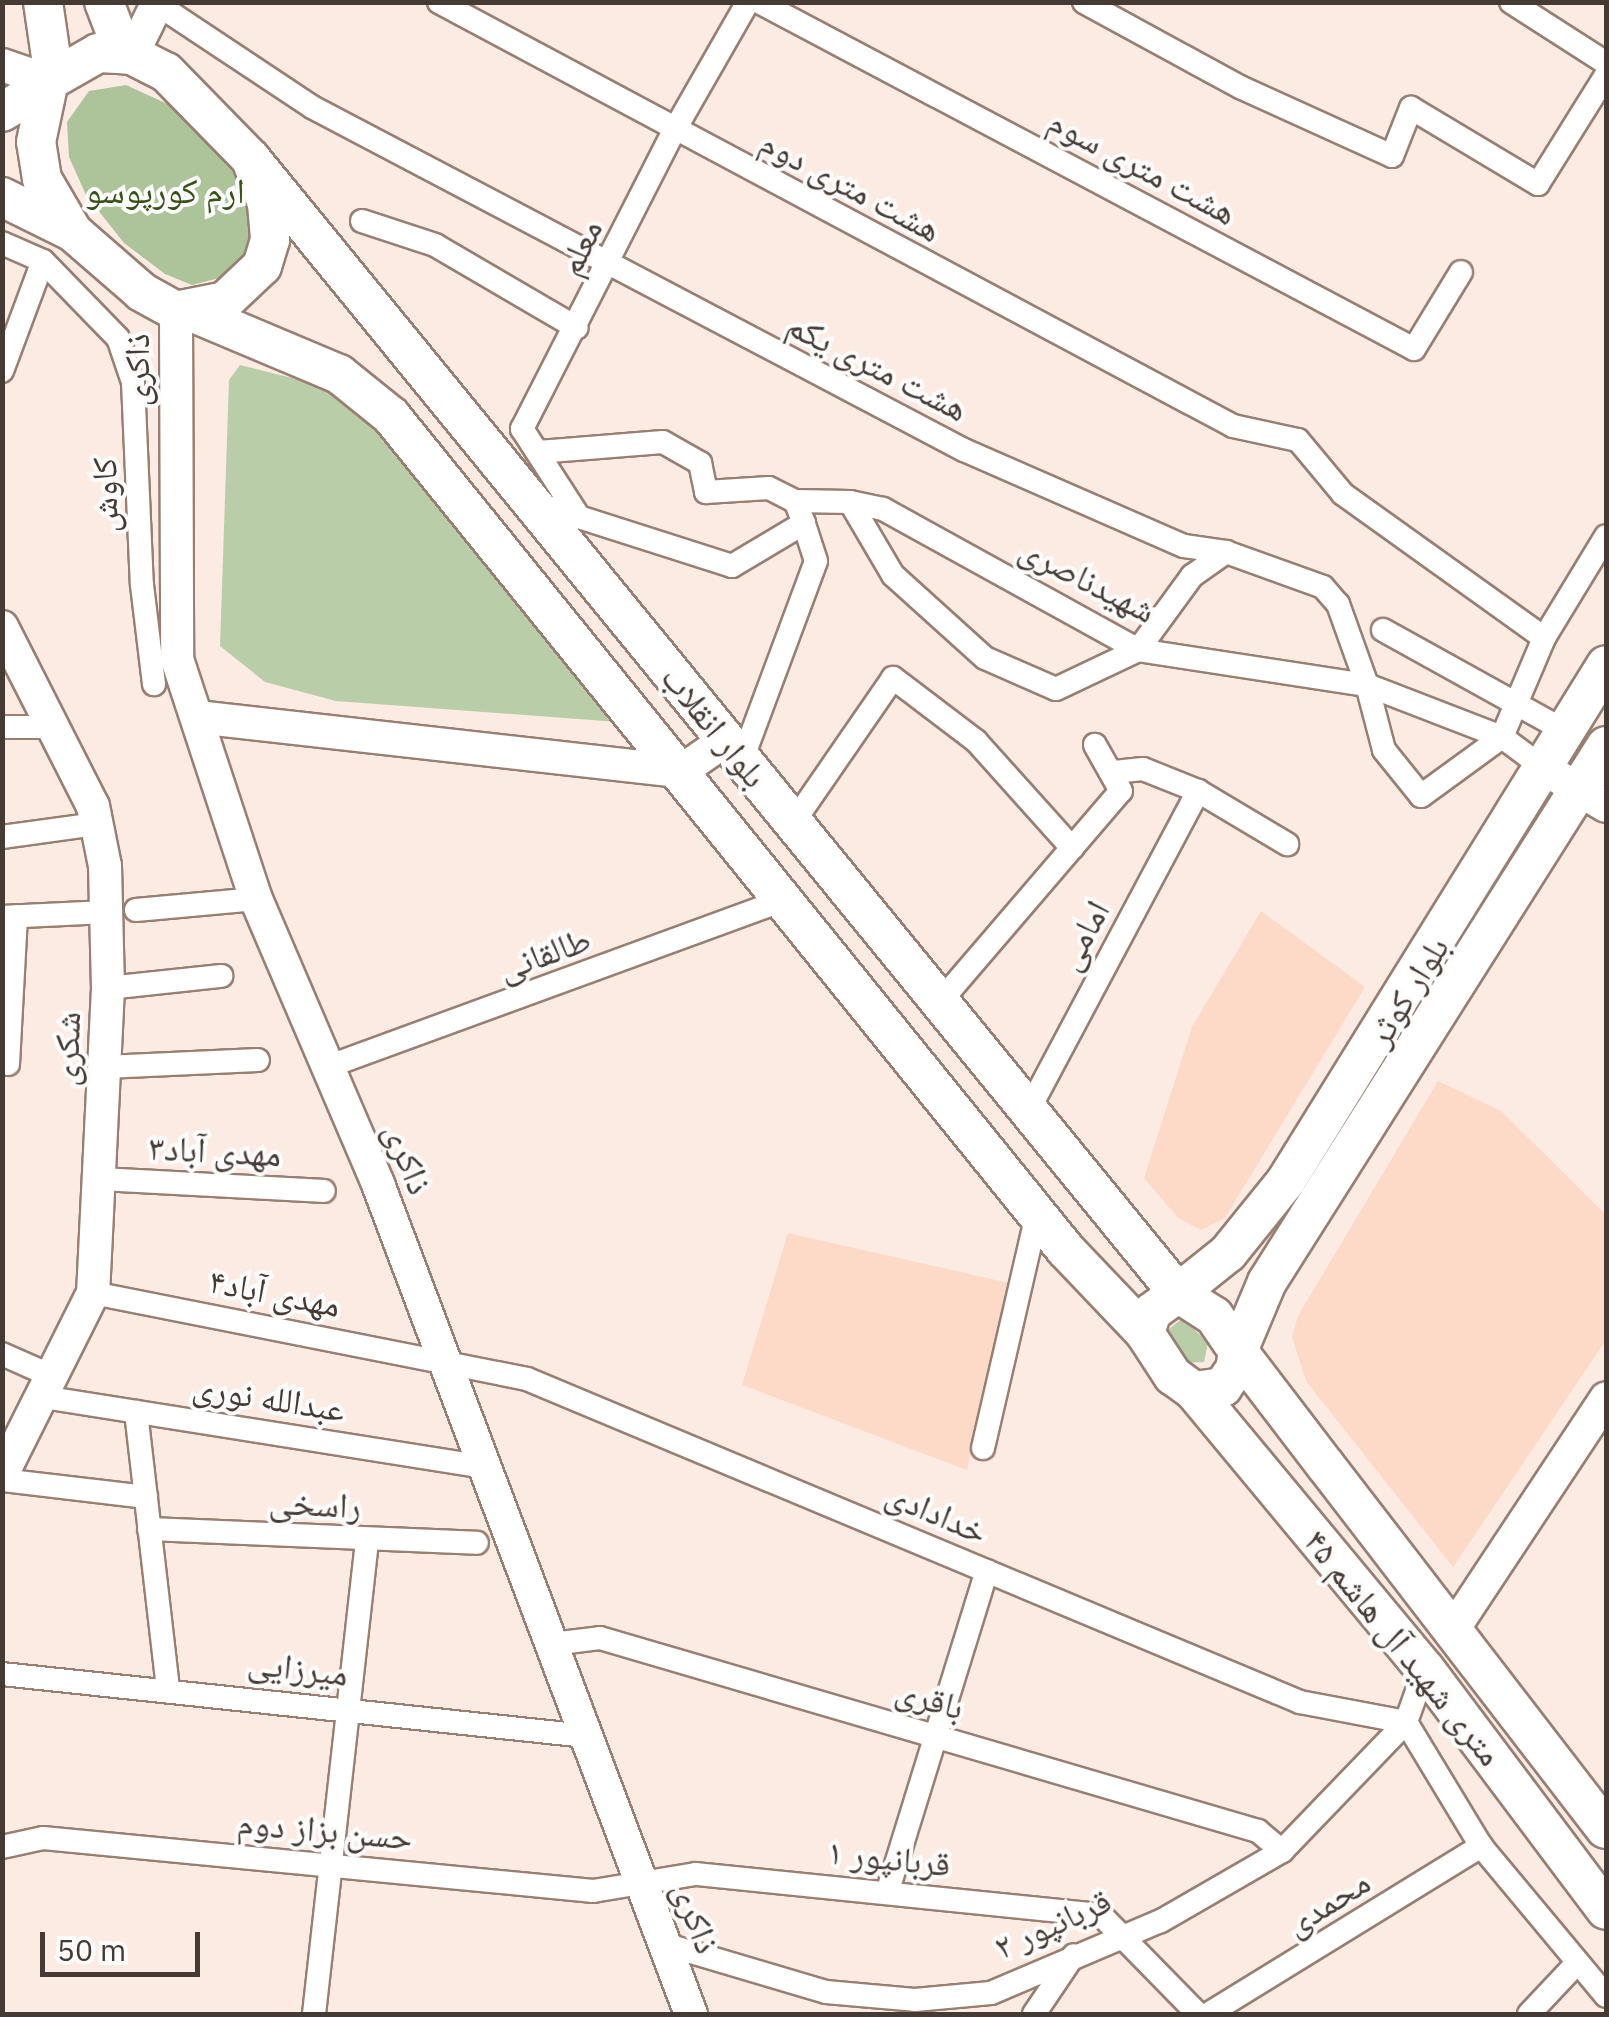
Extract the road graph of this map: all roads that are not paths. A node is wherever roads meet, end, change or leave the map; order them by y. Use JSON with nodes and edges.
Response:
{"nodes":[{"id":1,"x":43,"y":2,"type":"edge"},
{"id":2,"x":104,"y":2,"type":"edge"},
{"id":3,"x":439,"y":2,"type":"edge"},
{"id":4,"x":748,"y":2,"type":"edge"},
{"id":5,"x":759,"y":2,"type":"edge"},
{"id":6,"x":1084,"y":2,"type":"edge"},
{"id":7,"x":1511,"y":2,"type":"edge"},
{"id":8,"x":158,"y":3,"type":"edge"},
{"id":9,"x":128,"y":54,"type":"junction"},
{"id":10,"x":1606,"y":64,"type":"edge"},
{"id":11,"x":2,"y":65,"type":"edge"},
{"id":12,"x":1606,"y":75,"type":"edge"},
{"id":13,"x":50,"y":81,"type":"junction"},
{"id":14,"x":2,"y":112,"type":"edge"},
{"id":15,"x":674,"y":131,"type":"junction"},
{"id":16,"x":251,"y":159,"type":"junction"},
{"id":17,"x":2,"y":197,"type":"edge"},
{"id":18,"x":362,"y":221,"type":"dead end"},
{"id":19,"x":73,"y":232,"type":"junction"},
{"id":20,"x":2,"y":242,"type":"edge"},
{"id":21,"x":43,"y":261,"type":"junction"},
{"id":22,"x":609,"y":266,"type":"junction"},
{"id":23,"x":1461,"y":272,"type":"dead end"},
{"id":24,"x":183,"y":311,"type":"junction"},
{"id":25,"x":577,"y":328,"type":"junction"},
{"id":26,"x":2,"y":371,"type":"edge"},
{"id":27,"x":538,"y":452,"type":"junction"},
{"id":28,"x":532,"y":502,"type":"junction"},
{"id":29,"x":850,"y":502,"type":"junction"},
{"id":30,"x":799,"y":512,"type":"junction"},
{"id":31,"x":580,"y":517,"type":"junction"},
{"id":32,"x":1606,"y":536,"type":"edge"},
{"id":33,"x":1226,"y":552,"type":"junction"},
{"id":34,"x":2,"y":627,"type":"edge"},
{"id":35,"x":1383,"y":630,"type":"dead end"},
{"id":36,"x":1544,"y":638,"type":"junction"},
{"id":37,"x":1138,"y":650,"type":"junction"},
{"id":38,"x":1606,"y":666,"type":"edge"},
{"id":39,"x":154,"y":684,"type":"dead end"},
{"id":40,"x":1367,"y":684,"type":"junction"},
{"id":41,"x":1519,"y":705,"type":"junction"},
{"id":42,"x":196,"y":717,"type":"junction"},
{"id":43,"x":2,"y":727,"type":"edge"},
{"id":44,"x":54,"y":727,"type":"junction"},
{"id":45,"x":1565,"y":732,"type":"junction"},
{"id":46,"x":1502,"y":738,"type":"junction"},
{"id":47,"x":1095,"y":745,"type":"dead end"},
{"id":48,"x":734,"y":750,"type":"junction"},
{"id":49,"x":1604,"y":756,"type":"edge"},
{"id":50,"x":1545,"y":769,"type":"junction"},
{"id":51,"x":680,"y":771,"type":"junction"},
{"id":52,"x":1114,"y":772,"type":"junction"},
{"id":53,"x":1198,"y":791,"type":"junction"},
{"id":54,"x":1593,"y":798,"type":"edge"},
{"id":55,"x":793,"y":823,"type":"junction"},
{"id":56,"x":97,"y":824,"type":"junction"},
{"id":57,"x":2,"y":837,"type":"edge"},
{"id":58,"x":1287,"y":844,"type":"dead end"},
{"id":59,"x":1072,"y":848,"type":"junction"},
{"id":60,"x":256,"y":899,"type":"junction"},
{"id":61,"x":784,"y":900,"type":"junction"},
{"id":62,"x":122,"y":911,"type":"junction"},
{"id":63,"x":9,"y":917,"type":"edge"},
{"id":64,"x":221,"y":976,"type":"dead end"},
{"id":65,"x":108,"y":988,"type":"junction"},
{"id":66,"x":938,"y":1003,"type":"junction"},
{"id":67,"x":258,"y":1060,"type":"dead end"},
{"id":68,"x":8,"y":1064,"type":"dead end"},
{"id":69,"x":106,"y":1067,"type":"junction"},
{"id":70,"x":327,"y":1068,"type":"junction"},
{"id":71,"x":1342,"y":1096,"type":"junction"},
{"id":72,"x":1028,"y":1113,"type":"junction"},
{"id":73,"x":1374,"y":1116,"type":"junction"},
{"id":74,"x":102,"y":1178,"type":"junction"},
{"id":75,"x":324,"y":1191,"type":"dead end"},
{"id":76,"x":1110,"y":1214,"type":"junction"},
{"id":77,"x":1038,"y":1215,"type":"junction"},
{"id":78,"x":1065,"y":1249,"type":"junction"},
{"id":79,"x":93,"y":1293,"type":"junction"},
{"id":80,"x":1178,"y":1293,"type":"junction"},
{"id":81,"x":1145,"y":1333,"type":"junction"},
{"id":82,"x":1238,"y":1350,"type":"junction"},
{"id":83,"x":2,"y":1354,"type":"edge"},
{"id":84,"x":444,"y":1359,"type":"junction"},
{"id":85,"x":48,"y":1387,"type":"junction"},
{"id":86,"x":1194,"y":1390,"type":"junction"},
{"id":87,"x":1606,"y":1398,"type":"edge"},
{"id":88,"x":136,"y":1412,"type":"junction"},
{"id":89,"x":983,"y":1448,"type":"dead end"},
{"id":90,"x":484,"y":1467,"type":"junction"},
{"id":91,"x":2,"y":1478,"type":"edge"},
{"id":92,"x":146,"y":1497,"type":"junction"},
{"id":93,"x":150,"y":1528,"type":"junction"},
{"id":94,"x":367,"y":1541,"type":"junction"},
{"id":95,"x":477,"y":1542,"type":"dead end"},
{"id":96,"x":987,"y":1571,"type":"junction"},
{"id":97,"x":1452,"y":1631,"type":"junction"},
{"id":98,"x":552,"y":1644,"type":"junction"},
{"id":99,"x":1426,"y":1668,"type":"junction"},
{"id":100,"x":2,"y":1674,"type":"edge"},
{"id":101,"x":168,"y":1688,"type":"junction"},
{"id":102,"x":348,"y":1708,"type":"junction"},
{"id":103,"x":1406,"y":1722,"type":"junction"},
{"id":104,"x":586,"y":1736,"type":"junction"},
{"id":105,"x":936,"y":1737,"type":"junction"},
{"id":106,"x":1606,"y":1829,"type":"edge"},
{"id":107,"x":1480,"y":1846,"type":"junction"},
{"id":108,"x":2,"y":1847,"type":"edge"},
{"id":109,"x":1282,"y":1851,"type":"junction"},
{"id":110,"x":331,"y":1864,"type":"junction"},
{"id":111,"x":642,"y":1883,"type":"junction"},
{"id":112,"x":888,"y":1890,"type":"junction"},
{"id":113,"x":1606,"y":1910,"type":"edge"},
{"id":114,"x":1122,"y":1934,"type":"junction"},
{"id":115,"x":664,"y":1944,"type":"junction"},
{"id":116,"x":1074,"y":1954,"type":"junction"},
{"id":117,"x":1578,"y":1962,"type":"junction"},
{"id":118,"x":1606,"y":1996,"type":"edge"},
{"id":119,"x":314,"y":2014,"type":"edge"},
{"id":120,"x":691,"y":2014,"type":"edge"},
{"id":121,"x":1034,"y":2014,"type":"edge"},
{"id":122,"x":1198,"y":2014,"type":"edge"},
{"id":123,"x":1208,"y":2014,"type":"edge"},
{"id":124,"x":1529,"y":2014,"type":"edge"}],
"edges":[{"from":1,"to":13,"type":"main road"},
{"from":2,"to":9,"type":"main road"},
{"from":3,"to":15,"type":"street","name":"هشت متری دوم"},
{"from":4,"to":15,"type":"street","name":"معلم"},
{"from":5,"to":23,"type":"street","name":"هشت متری سوم"},
{"from":6,"to":12,"type":"street"},
{"from":7,"to":10,"type":"street"},
{"from":8,"to":9,"type":"main road"},
{"from":8,"to":22,"type":"street","name":"هشت متری یکم"},
{"from":9,"to":13,"type":"main road"},
{"from":9,"to":16,"type":"main road"},
{"from":11,"to":13,"type":"main road"},
{"from":13,"to":14,"type":"main road"},
{"from":13,"to":19,"type":"main road"},
{"from":15,"to":22,"type":"street","name":"معلم"},
{"from":15,"to":36,"type":"street","name":"هشت متری دوم"},
{"from":16,"to":24,"type":"main road"},
{"from":16,"to":28,"type":"main road","name":"بلوار انقلاب"},
{"from":17,"to":19,"type":"main road"},
{"from":18,"to":25,"type":"street"},
{"from":19,"to":24,"type":"main road"},
{"from":20,"to":21,"type":"street","name":"کاوش"},
{"from":21,"to":26,"type":"street"},
{"from":21,"to":39,"type":"street","name":"کاوش"},
{"from":22,"to":25,"type":"street","name":"معلم"},
{"from":22,"to":33,"type":"street","name":"هشت متری یکم"},
{"from":24,"to":42,"type":"main road","name":"ذاکری"},
{"from":24,"to":51,"type":"main road","name":"بلوار انقلاب"},
{"from":25,"to":27,"type":"street","name":"معلم"},
{"from":27,"to":30,"type":"street","name":"شهید‌ناصری"},
{"from":27,"to":31,"type":"street","name":"معلم"},
{"from":28,"to":31,"type":"street"},
{"from":28,"to":48,"type":"main road","name":"بلوار انقلاب"},
{"from":29,"to":30,"type":"street","name":"شهید‌ناصری"},
{"from":29,"to":37,"type":"street","name":"شهید‌ناصری"},
{"from":29,"to":37,"type":"street"},
{"from":30,"to":31,"type":"street"},
{"from":30,"to":48,"type":"street"},
{"from":32,"to":36,"type":"street"},
{"from":33,"to":37,"type":"street"},
{"from":33,"to":40,"type":"street","name":"هشت متری یکم"},
{"from":34,"to":44,"type":"main road","name":"شکری"},
{"from":35,"to":41,"type":"street"},
{"from":36,"to":41,"type":"street"},
{"from":37,"to":40,"type":"street","name":"شهید‌ناصری"},
{"from":38,"to":45,"type":"main road","name":"بلوار کوثر"},
{"from":40,"to":46,"type":"street"},
{"from":40,"to":46,"type":"street","name":"هشت متری یکم"},
{"from":41,"to":45,"type":"street"},
{"from":41,"to":46,"type":"street"},
{"from":42,"to":51,"type":"main road"},
{"from":42,"to":60,"type":"main road","name":"ذاکری"},
{"from":43,"to":44,"type":"street"},
{"from":44,"to":56,"type":"main road","name":"شکری"},
{"from":45,"to":49,"type":"main road"},
{"from":45,"to":50,"type":"main road","name":"بلوار کوثر"},
{"from":46,"to":50,"type":"street"},
{"from":47,"to":52,"type":"street"},
{"from":48,"to":51,"type":"main road"},
{"from":48,"to":55,"type":"main road","name":"بلوار انقلاب"},
{"from":49,"to":54,"type":"main road","name":"بلوار کوثر"},
{"from":50,"to":54,"type":"main road"},
{"from":50,"to":71,"type":"main road","name":"بلوار کوثر"},
{"from":51,"to":61,"type":"main road","name":"بلوار انقلاب"},
{"from":52,"to":53,"type":"street"},
{"from":52,"to":59,"type":"street"},
{"from":53,"to":58,"type":"street"},
{"from":53,"to":72,"type":"street","name":"امامی"},
{"from":54,"to":73,"type":"main road","name":"بلوار کوثر"},
{"from":55,"to":59,"type":"street"},
{"from":55,"to":66,"type":"main road","name":"بلوار انقلاب"},
{"from":56,"to":57,"type":"street"},
{"from":56,"to":62,"type":"main road","name":"شکری"},
{"from":59,"to":66,"type":"street"},
{"from":60,"to":62,"type":"street"},
{"from":60,"to":70,"type":"main road","name":"ذاکری"},
{"from":61,"to":70,"type":"street","name":"طالقانی"},
{"from":61,"to":77,"type":"main road","name":"بلوار انقلاب"},
{"from":62,"to":63,"type":"street"},
{"from":62,"to":65,"type":"main road","name":"شکری"},
{"from":63,"to":68,"type":"street"},
{"from":64,"to":65,"type":"street"},
{"from":65,"to":69,"type":"main road","name":"شکری"},
{"from":66,"to":72,"type":"main road","name":"بلوار انقلاب"},
{"from":67,"to":69,"type":"street"},
{"from":69,"to":74,"type":"main road","name":"شکری"},
{"from":70,"to":84,"type":"main road","name":"ذاکری"},
{"from":71,"to":73,"type":"main road"},
{"from":71,"to":80,"type":"main road","name":"بلوار کوثر"},
{"from":72,"to":76,"type":"main road","name":"بلوار انقلاب"},
{"from":73,"to":82,"type":"main road","name":"بلوار کوثر"},
{"from":74,"to":75,"type":"street","name":"مهدی آباد۳"},
{"from":74,"to":79,"type":"main road","name":"شکری"},
{"from":76,"to":78,"type":"main road"},
{"from":76,"to":80,"type":"main road","name":"بلوار انقلاب"},
{"from":77,"to":78,"type":"main road","name":"بلوار انقلاب"},
{"from":77,"to":89,"type":"street"},
{"from":78,"to":81,"type":"main road","name":"بلوار انقلاب"},
{"from":79,"to":84,"type":"street","name":"مهدی آباد۴"},
{"from":79,"to":85,"type":"main road","name":"شکری"},
{"from":80,"to":81,"type":"main road"},
{"from":80,"to":82,"type":"main road"},
{"from":81,"to":86,"type":"main road"},
{"from":82,"to":86,"type":"main road"},
{"from":82,"to":97,"type":"main road","name":"۴۵ متری شهید آل هاشم"},
{"from":83,"to":85,"type":"street","name":"عبدالله نوری"},
{"from":84,"to":90,"type":"main road","name":"ذاکری"},
{"from":84,"to":96,"type":"street","name":"خدادادی"},
{"from":85,"to":88,"type":"street","name":"عبدالله نوری"},
{"from":85,"to":91,"type":"main road","name":"شکری"},
{"from":86,"to":99,"type":"main road","name":"۴۵ متری شهید آل هاشم"},
{"from":87,"to":97,"type":"main road"},
{"from":88,"to":90,"type":"street","name":"عبدالله نوری"},
{"from":88,"to":92,"type":"street"},
{"from":90,"to":98,"type":"main road","name":"ذاکری"},
{"from":91,"to":92,"type":"street"},
{"from":92,"to":93,"type":"street"},
{"from":93,"to":94,"type":"street","name":"راسخی"},
{"from":93,"to":101,"type":"street"},
{"from":94,"to":95,"type":"street","name":"راسخی"},
{"from":94,"to":102,"type":"street"},
{"from":96,"to":103,"type":"street","name":"خدادادی"},
{"from":96,"to":105,"type":"street"},
{"from":97,"to":106,"type":"main road","name":"۴۵ متری شهید آل هاشم"},
{"from":98,"to":104,"type":"main road","name":"ذاکری"},
{"from":98,"to":105,"type":"street","name":"باقری"},
{"from":99,"to":103,"type":"street"},
{"from":99,"to":113,"type":"main road","name":"۴۵ متری شهید آل هاشم"},
{"from":100,"to":101,"type":"street","name":"میرزایی"},
{"from":101,"to":102,"type":"street","name":"میرزایی"},
{"from":102,"to":104,"type":"street","name":"میرزایی"},
{"from":102,"to":110,"type":"street"},
{"from":103,"to":107,"type":"street"},
{"from":103,"to":109,"type":"street","name":"قربانپور ۲"},
{"from":104,"to":111,"type":"main road","name":"ذاکری"},
{"from":105,"to":109,"type":"street","name":"باقری"},
{"from":105,"to":112,"type":"street"},
{"from":107,"to":117,"type":"street"},
{"from":107,"to":123,"type":"street","name":"محمدی"},
{"from":108,"to":110,"type":"street","name":"حسن بزاز دوم"},
{"from":109,"to":114,"type":"street","name":"قربانپور ۲"},
{"from":110,"to":111,"type":"street","name":"حسن بزاز دوم"},
{"from":110,"to":119,"type":"street"},
{"from":111,"to":112,"type":"street","name":"قربانپور ۱"},
{"from":111,"to":115,"type":"main road","name":"ذاکری"},
{"from":112,"to":114,"type":"street","name":"قربانپور ۱"},
{"from":114,"to":116,"type":"street","name":"قربانپور ۲"},
{"from":114,"to":122,"type":"street","name":"قربانپور ۱"},
{"from":115,"to":116,"type":"street","name":"قربانپور ۲"},
{"from":115,"to":120,"type":"main road","name":"ذاکری"},
{"from":116,"to":121,"type":"street"},
{"from":117,"to":118,"type":"street"},
{"from":117,"to":124,"type":"street"}]}
